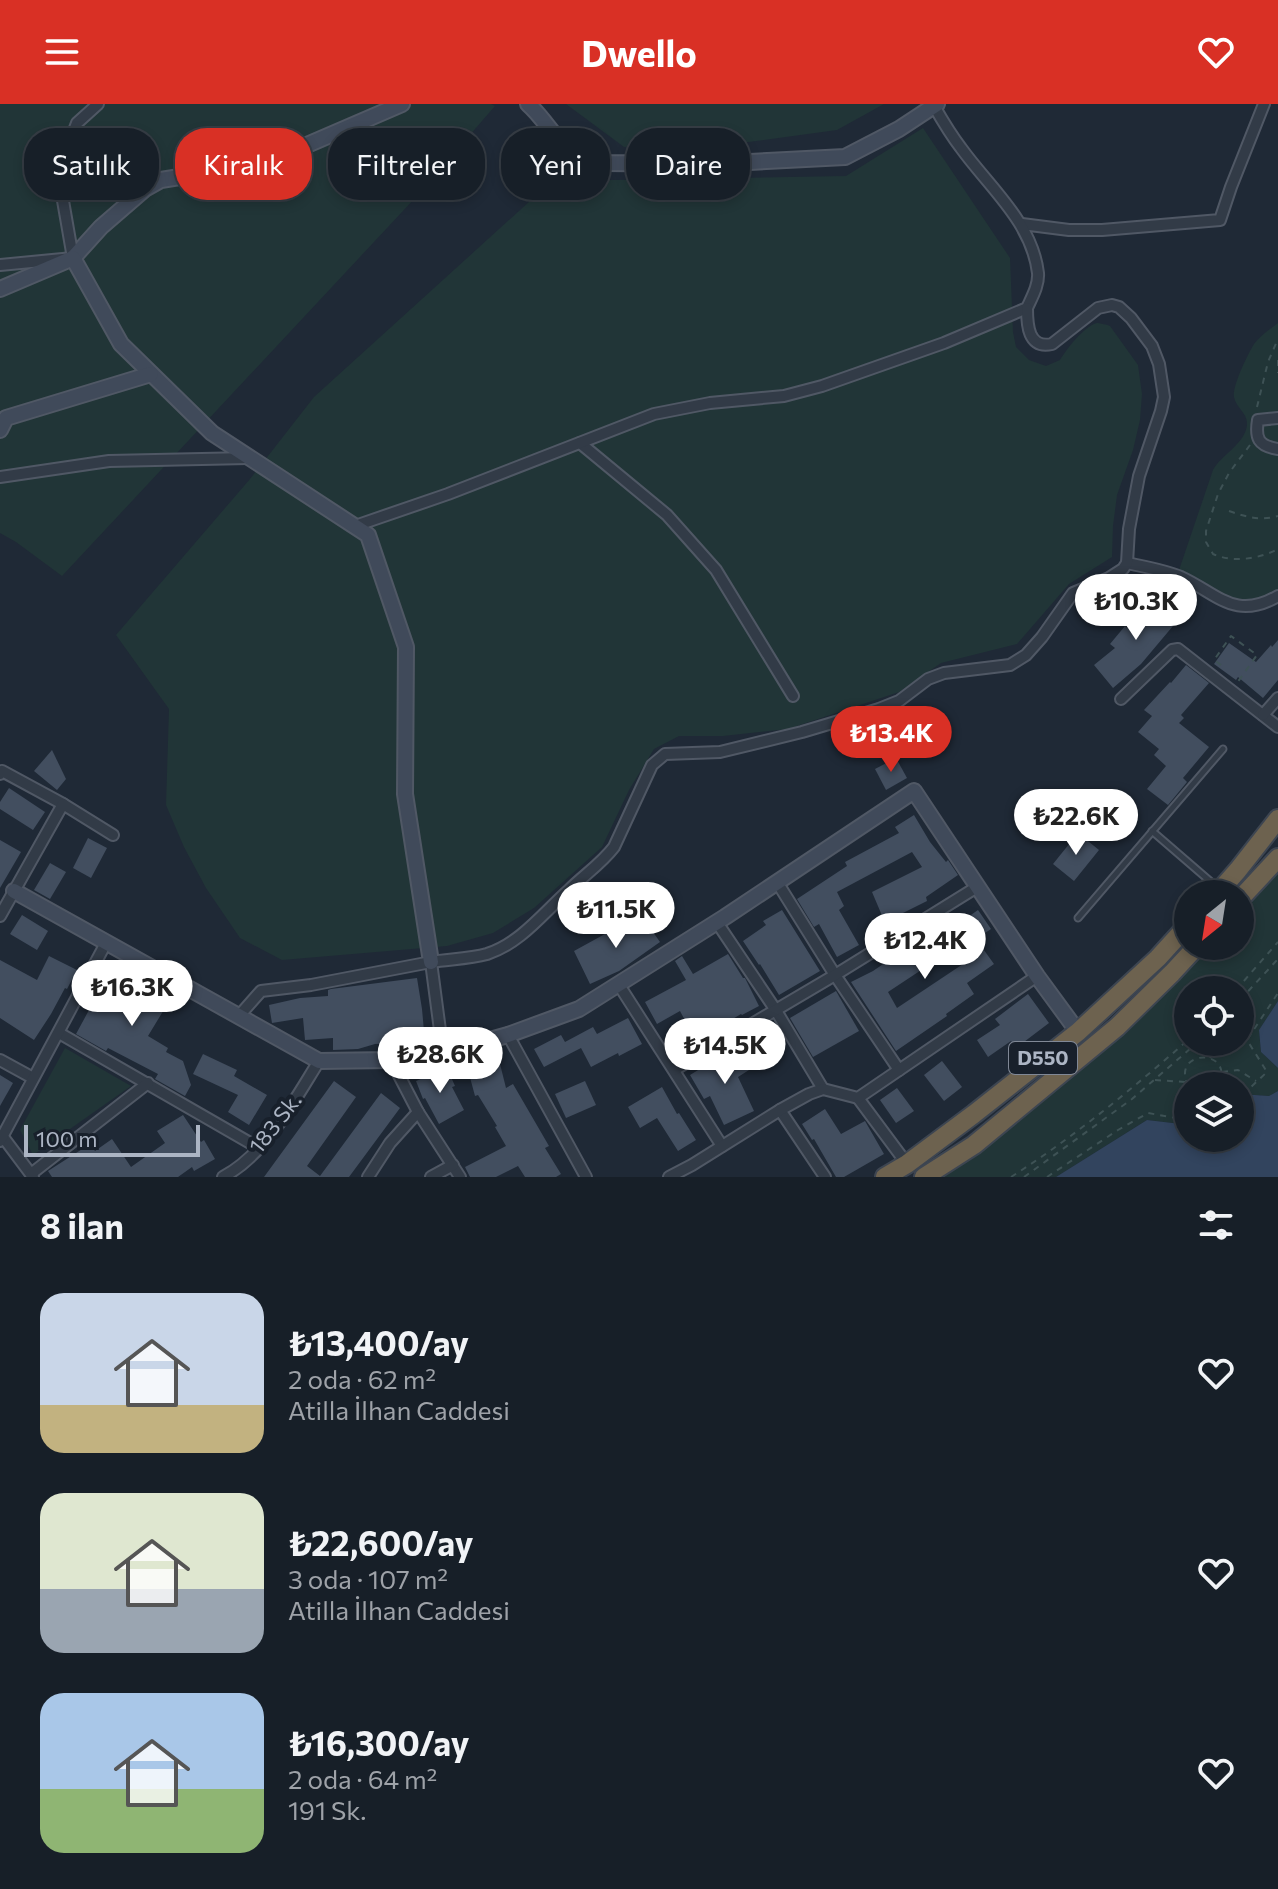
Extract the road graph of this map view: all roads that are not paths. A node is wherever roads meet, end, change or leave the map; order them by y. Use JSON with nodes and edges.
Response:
{"nodes":[{"id":1,"x":98,"y":104,"type":"edge"},
{"id":2,"x":402,"y":104,"type":"edge"},
{"id":3,"x":528,"y":104,"type":"edge"},
{"id":4,"x":1264,"y":104,"type":"edge"},
{"id":5,"x":935,"y":105,"type":"edge"},
{"id":6,"x":1022,"y":224,"type":"junction"},
{"id":7,"x":73,"y":258,"type":"junction"},
{"id":8,"x":0,"y":265,"type":"edge"},
{"id":9,"x":0,"y":289,"type":"edge"},
{"id":10,"x":1027,"y":308,"type":"junction"},
{"id":11,"x":151,"y":374,"type":"junction"},
{"id":12,"x":1278,"y":418,"type":"edge"},
{"id":13,"x":0,"y":430,"type":"edge"},
{"id":14,"x":580,"y":443,"type":"junction"},
{"id":15,"x":1278,"y":449,"type":"edge"},
{"id":16,"x":250,"y":458,"type":"junction"},
{"id":17,"x":0,"y":477,"type":"edge"},
{"id":18,"x":355,"y":526,"type":"junction"},
{"id":19,"x":1127,"y":563,"type":"junction"},
{"id":20,"x":1278,"y":596,"type":"edge"},
{"id":21,"x":793,"y":696,"type":"dead end"},
{"id":22,"x":1278,"y":698,"type":"edge"},
{"id":23,"x":1121,"y":699,"type":"dead end"},
{"id":24,"x":1263,"y":715,"type":"junction"},
{"id":25,"x":1278,"y":727,"type":"edge"},
{"id":26,"x":1223,"y":749,"type":"dead end"},
{"id":27,"x":1,"y":772,"type":"edge"},
{"id":28,"x":63,"y":804,"type":"junction"},
{"id":29,"x":1278,"y":819,"type":"edge"},
{"id":30,"x":1152,"y":831,"type":"junction"},
{"id":31,"x":113,"y":835,"type":"dead end"},
{"id":32,"x":1278,"y":858,"type":"edge"},
{"id":33,"x":1278,"y":869,"type":"edge"},
{"id":34,"x":1206,"y":880,"type":"edge"},
{"id":35,"x":1229,"y":880,"type":"edge"},
{"id":36,"x":777,"y":882,"type":"junction"},
{"id":37,"x":1254,"y":883,"type":"edge"},
{"id":38,"x":1254,"y":886,"type":"edge"},
{"id":39,"x":977,"y":887,"type":"junction"},
{"id":40,"x":14,"y":891,"type":"junction"},
{"id":41,"x":0,"y":916,"type":"edge"},
{"id":42,"x":1078,"y":918,"type":"dead end"},
{"id":43,"x":716,"y":921,"type":"junction"},
{"id":44,"x":1174,"y":940,"type":"edge"},
{"id":45,"x":106,"y":943,"type":"junction"},
{"id":46,"x":1184,"y":960,"type":"edge"},
{"id":47,"x":431,"y":962,"type":"junction"},
{"id":48,"x":835,"y":975,"type":"junction"},
{"id":49,"x":1037,"y":976,"type":"junction"},
{"id":50,"x":619,"y":985,"type":"junction"},
{"id":51,"x":775,"y":1009,"type":"junction"},
{"id":52,"x":238,"y":1017,"type":"junction"},
{"id":53,"x":1078,"y":1032,"type":"junction"},
{"id":54,"x":59,"y":1033,"type":"junction"},
{"id":55,"x":508,"y":1035,"type":"junction"},
{"id":56,"x":443,"y":1053,"type":"junction"},
{"id":57,"x":0,"y":1060,"type":"edge"},
{"id":58,"x":391,"y":1060,"type":"junction"},
{"id":59,"x":319,"y":1061,"type":"junction"},
{"id":60,"x":674,"y":1070,"type":"junction"},
{"id":61,"x":899,"y":1070,"type":"junction"},
{"id":62,"x":33,"y":1078,"type":"junction"},
{"id":63,"x":148,"y":1083,"type":"junction"},
{"id":64,"x":823,"y":1089,"type":"junction"},
{"id":65,"x":858,"y":1098,"type":"junction"},
{"id":66,"x":780,"y":1110,"type":"junction"},
{"id":67,"x":418,"y":1112,"type":"junction"},
{"id":68,"x":1,"y":1139,"type":"edge"},
{"id":69,"x":722,"y":1146,"type":"junction"},
{"id":70,"x":257,"y":1147,"type":"junction"},
{"id":71,"x":907,"y":1164,"type":"junction"},
{"id":72,"x":453,"y":1165,"type":"junction"},
{"id":73,"x":239,"y":1173,"type":"edge"},
{"id":74,"x":32,"y":1176,"type":"edge"},
{"id":75,"x":223,"y":1177,"type":"edge"},
{"id":76,"x":368,"y":1177,"type":"edge"},
{"id":77,"x":431,"y":1177,"type":"edge"},
{"id":78,"x":460,"y":1177,"type":"edge"},
{"id":79,"x":586,"y":1177,"type":"edge"},
{"id":80,"x":669,"y":1177,"type":"edge"},
{"id":81,"x":825,"y":1177,"type":"edge"},
{"id":82,"x":885,"y":1177,"type":"edge"},
{"id":83,"x":924,"y":1177,"type":"edge"}],
"edges":[{"from":1,"to":7,"type":"street"},
{"from":2,"to":7,"type":"street"},
{"from":3,"to":5,"type":"street"},
{"from":4,"to":6,"type":"street"},
{"from":5,"to":6,"type":"street"},
{"from":6,"to":10,"type":"street"},
{"from":7,"to":8,"type":"street"},
{"from":7,"to":9,"type":"street"},
{"from":7,"to":11,"type":"street"},
{"from":10,"to":14,"type":"street"},
{"from":10,"to":19,"type":"street"},
{"from":11,"to":13,"type":"street"},
{"from":11,"to":16,"type":"street"},
{"from":12,"to":15,"type":"street"},
{"from":14,"to":18,"type":"street"},
{"from":14,"to":21,"type":"street"},
{"from":16,"to":17,"type":"street"},
{"from":16,"to":18,"type":"street"},
{"from":18,"to":47,"type":"street"},
{"from":19,"to":20,"type":"street"},
{"from":19,"to":47,"type":"street"},
{"from":22,"to":24,"type":"street"},
{"from":23,"to":24,"type":"street"},
{"from":24,"to":25,"type":"street"},
{"from":26,"to":30,"type":"lane"},
{"from":27,"to":28,"type":"street"},
{"from":28,"to":31,"type":"street"},
{"from":28,"to":40,"type":"street"},
{"from":29,"to":35,"type":"highway"},
{"from":30,"to":34,"type":"lane"},
{"from":30,"to":42,"type":"lane"},
{"from":32,"to":37,"type":"highway"},
{"from":33,"to":38,"type":"street"},
{"from":36,"to":39,"type":"street"},
{"from":36,"to":43,"type":"street"},
{"from":36,"to":48,"type":"street"},
{"from":39,"to":48,"type":"street"},
{"from":39,"to":49,"type":"street"},
{"from":40,"to":41,"type":"street"},
{"from":40,"to":45,"type":"street"},
{"from":43,"to":50,"type":"street"},
{"from":43,"to":51,"type":"street"},
{"from":44,"to":53,"type":"highway","number":"D550"},
{"from":45,"to":52,"type":"street"},
{"from":45,"to":54,"type":"street"},
{"from":46,"to":83,"type":"highway","number":"D550"},
{"from":47,"to":52,"type":"street"},
{"from":47,"to":56,"type":"street"},
{"from":48,"to":51,"type":"street"},
{"from":48,"to":61,"type":"street"},
{"from":49,"to":53,"type":"street"},
{"from":49,"to":61,"type":"street"},
{"from":50,"to":55,"type":"street"},
{"from":50,"to":60,"type":"street"},
{"from":51,"to":60,"type":"street"},
{"from":51,"to":64,"type":"street"},
{"from":52,"to":59,"type":"street"},
{"from":53,"to":71,"type":"highway","number":"D550"},
{"from":54,"to":62,"type":"street"},
{"from":54,"to":63,"type":"street"},
{"from":55,"to":56,"type":"street"},
{"from":55,"to":79,"type":"street"},
{"from":56,"to":58,"type":"street"},
{"from":57,"to":62,"type":"street"},
{"from":58,"to":59,"type":"street"},
{"from":58,"to":67,"type":"street"},
{"from":59,"to":70,"type":"street","name":"183 Sk."},
{"from":60,"to":69,"type":"street"},
{"from":61,"to":65,"type":"street"},
{"from":62,"to":68,"type":"street"},
{"from":63,"to":70,"type":"street"},
{"from":63,"to":74,"type":"street"},
{"from":64,"to":65,"type":"street"},
{"from":64,"to":66,"type":"street"},
{"from":65,"to":71,"type":"street"},
{"from":66,"to":69,"type":"street"},
{"from":66,"to":81,"type":"street"},
{"from":67,"to":72,"type":"street"},
{"from":67,"to":76,"type":"street"},
{"from":68,"to":74,"type":"street"},
{"from":69,"to":80,"type":"street"},
{"from":70,"to":73,"type":"street","name":"183 Sk."},
{"from":71,"to":82,"type":"highway","number":"D550"},
{"from":72,"to":77,"type":"street"},
{"from":72,"to":78,"type":"street"},
{"from":73,"to":75,"type":"street","name":"183 Sk."}]}
